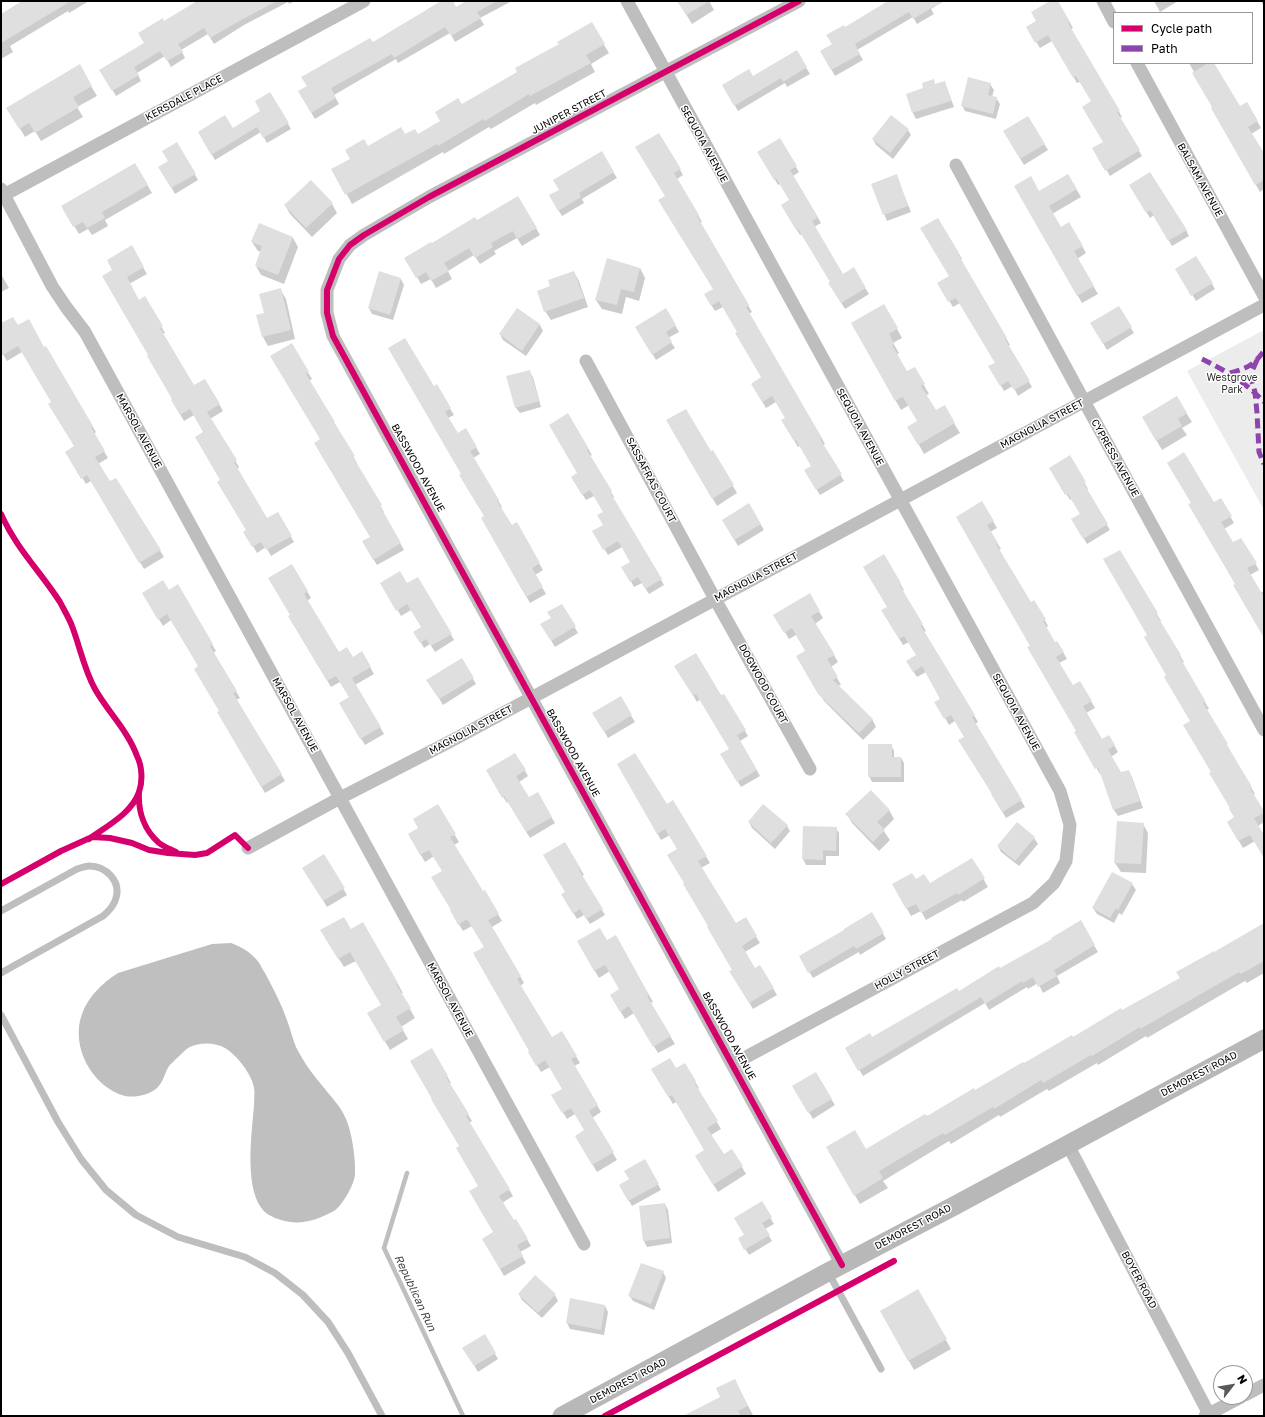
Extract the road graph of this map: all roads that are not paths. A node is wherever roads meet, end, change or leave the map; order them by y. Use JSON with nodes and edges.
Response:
{"nodes":[{"id":1,"x":364,"y":1,"type":"edge"},
{"id":2,"x":627,"y":1,"type":"edge"},
{"id":3,"x":799,"y":1,"type":"edge"},
{"id":4,"x":1103,"y":1,"type":"edge"},
{"id":5,"x":1113,"y":20,"type":"edge"},
{"id":6,"x":1137,"y":64,"type":"edge"},
{"id":7,"x":665,"y":73,"type":"junction"},
{"id":8,"x":956,"y":165,"type":"dead end"},
{"id":9,"x":2,"y":192,"type":"edge"},
{"id":10,"x":350,"y":245,"type":"joint"},
{"id":11,"x":1264,"y":296,"type":"edge"},
{"id":12,"x":1264,"y":305,"type":"edge"},
{"id":13,"x":586,"y":361,"type":"dead end"},
{"id":14,"x":1084,"y":402,"type":"junction"},
{"id":15,"x":900,"y":501,"type":"junction"},
{"id":16,"x":715,"y":599,"type":"junction"},
{"id":17,"x":531,"y":698,"type":"junction"},
{"id":18,"x":1264,"y":730,"type":"edge"},
{"id":19,"x":810,"y":769,"type":"dead end"},
{"id":20,"x":340,"y":798,"type":"junction"},
{"id":21,"x":248,"y":848,"type":"dead end"},
{"id":22,"x":1066,"y":861,"type":"joint"},
{"id":23,"x":1,"y":912,"type":"edge"},
{"id":24,"x":1,"y":973,"type":"edge"},
{"id":25,"x":1,"y":1015,"type":"edge"},
{"id":26,"x":1264,"y":1039,"type":"edge"},
{"id":27,"x":733,"y":1064,"type":"junction"},
{"id":28,"x":1068,"y":1145,"type":"junction"},
{"id":29,"x":584,"y":1244,"type":"dead end"},
{"id":30,"x":835,"y":1268,"type":"junction"},
{"id":31,"x":881,"y":1369,"type":"dead end"},
{"id":32,"x":1264,"y":1384,"type":"edge"},
{"id":33,"x":1253,"y":1390,"type":"edge"},
{"id":34,"x":1226,"y":1405,"type":"edge"},
{"id":35,"x":1208,"y":1415,"type":"edge"},
{"id":36,"x":382,"y":1416,"type":"edge"},
{"id":37,"x":562,"y":1416,"type":"edge"}],
"edges":[{"from":1,"to":9,"type":"street","name":"KERSDALE PLACE"},
{"from":2,"to":7,"type":"street","name":"SEQUOIA AVENUE"},
{"from":3,"to":7,"type":"street","name":"JUNIPER STREET"},
{"from":4,"to":5,"type":"street"},
{"from":6,"to":11,"type":"street","name":"BALSAM AVENUE"},
{"from":7,"to":10,"type":"street","name":"JUNIPER STREET"},
{"from":7,"to":15,"type":"street","name":"SEQUOIA AVENUE"},
{"from":8,"to":14,"type":"street","name":"CYPRESS AVENUE"},
{"from":9,"to":20,"type":"street","name":"MARSOL AVENUE"},
{"from":10,"to":17,"type":"street","name":"BASSWOOD AVENUE"},
{"from":12,"to":14,"type":"street","name":"MAGNOLIA STREET"},
{"from":13,"to":16,"type":"street","name":"SASSAFRAS COURT"},
{"from":14,"to":15,"type":"street","name":"MAGNOLIA STREET"},
{"from":14,"to":18,"type":"street","name":"CYPRESS AVENUE"},
{"from":15,"to":16,"type":"street","name":"MAGNOLIA STREET"},
{"from":15,"to":22,"type":"street","name":"SEQUOIA AVENUE"},
{"from":16,"to":17,"type":"street","name":"MAGNOLIA STREET"},
{"from":16,"to":19,"type":"street","name":"DOGWOOD COURT"},
{"from":17,"to":20,"type":"street","name":"MAGNOLIA STREET"},
{"from":17,"to":27,"type":"street","name":"BASSWOOD AVENUE"},
{"from":20,"to":21,"type":"street","name":"MAGNOLIA STREET"},
{"from":20,"to":29,"type":"street","name":"MARSOL AVENUE"},
{"from":22,"to":27,"type":"street","name":"HOLLY STREET"},
{"from":23,"to":24,"type":"lane"},
{"from":25,"to":36,"type":"lane"},
{"from":26,"to":28,"type":"street","name":"DEMOREST ROAD"},
{"from":27,"to":30,"type":"street","name":"BASSWOOD AVENUE"},
{"from":28,"to":30,"type":"street","name":"DEMOREST ROAD"},
{"from":28,"to":35,"type":"street","name":"BOYER ROAD"},
{"from":30,"to":31,"type":"lane"},
{"from":30,"to":37,"type":"street","name":"DEMOREST ROAD"},
{"from":32,"to":33,"type":"street"},
{"from":34,"to":35,"type":"street"}]}
